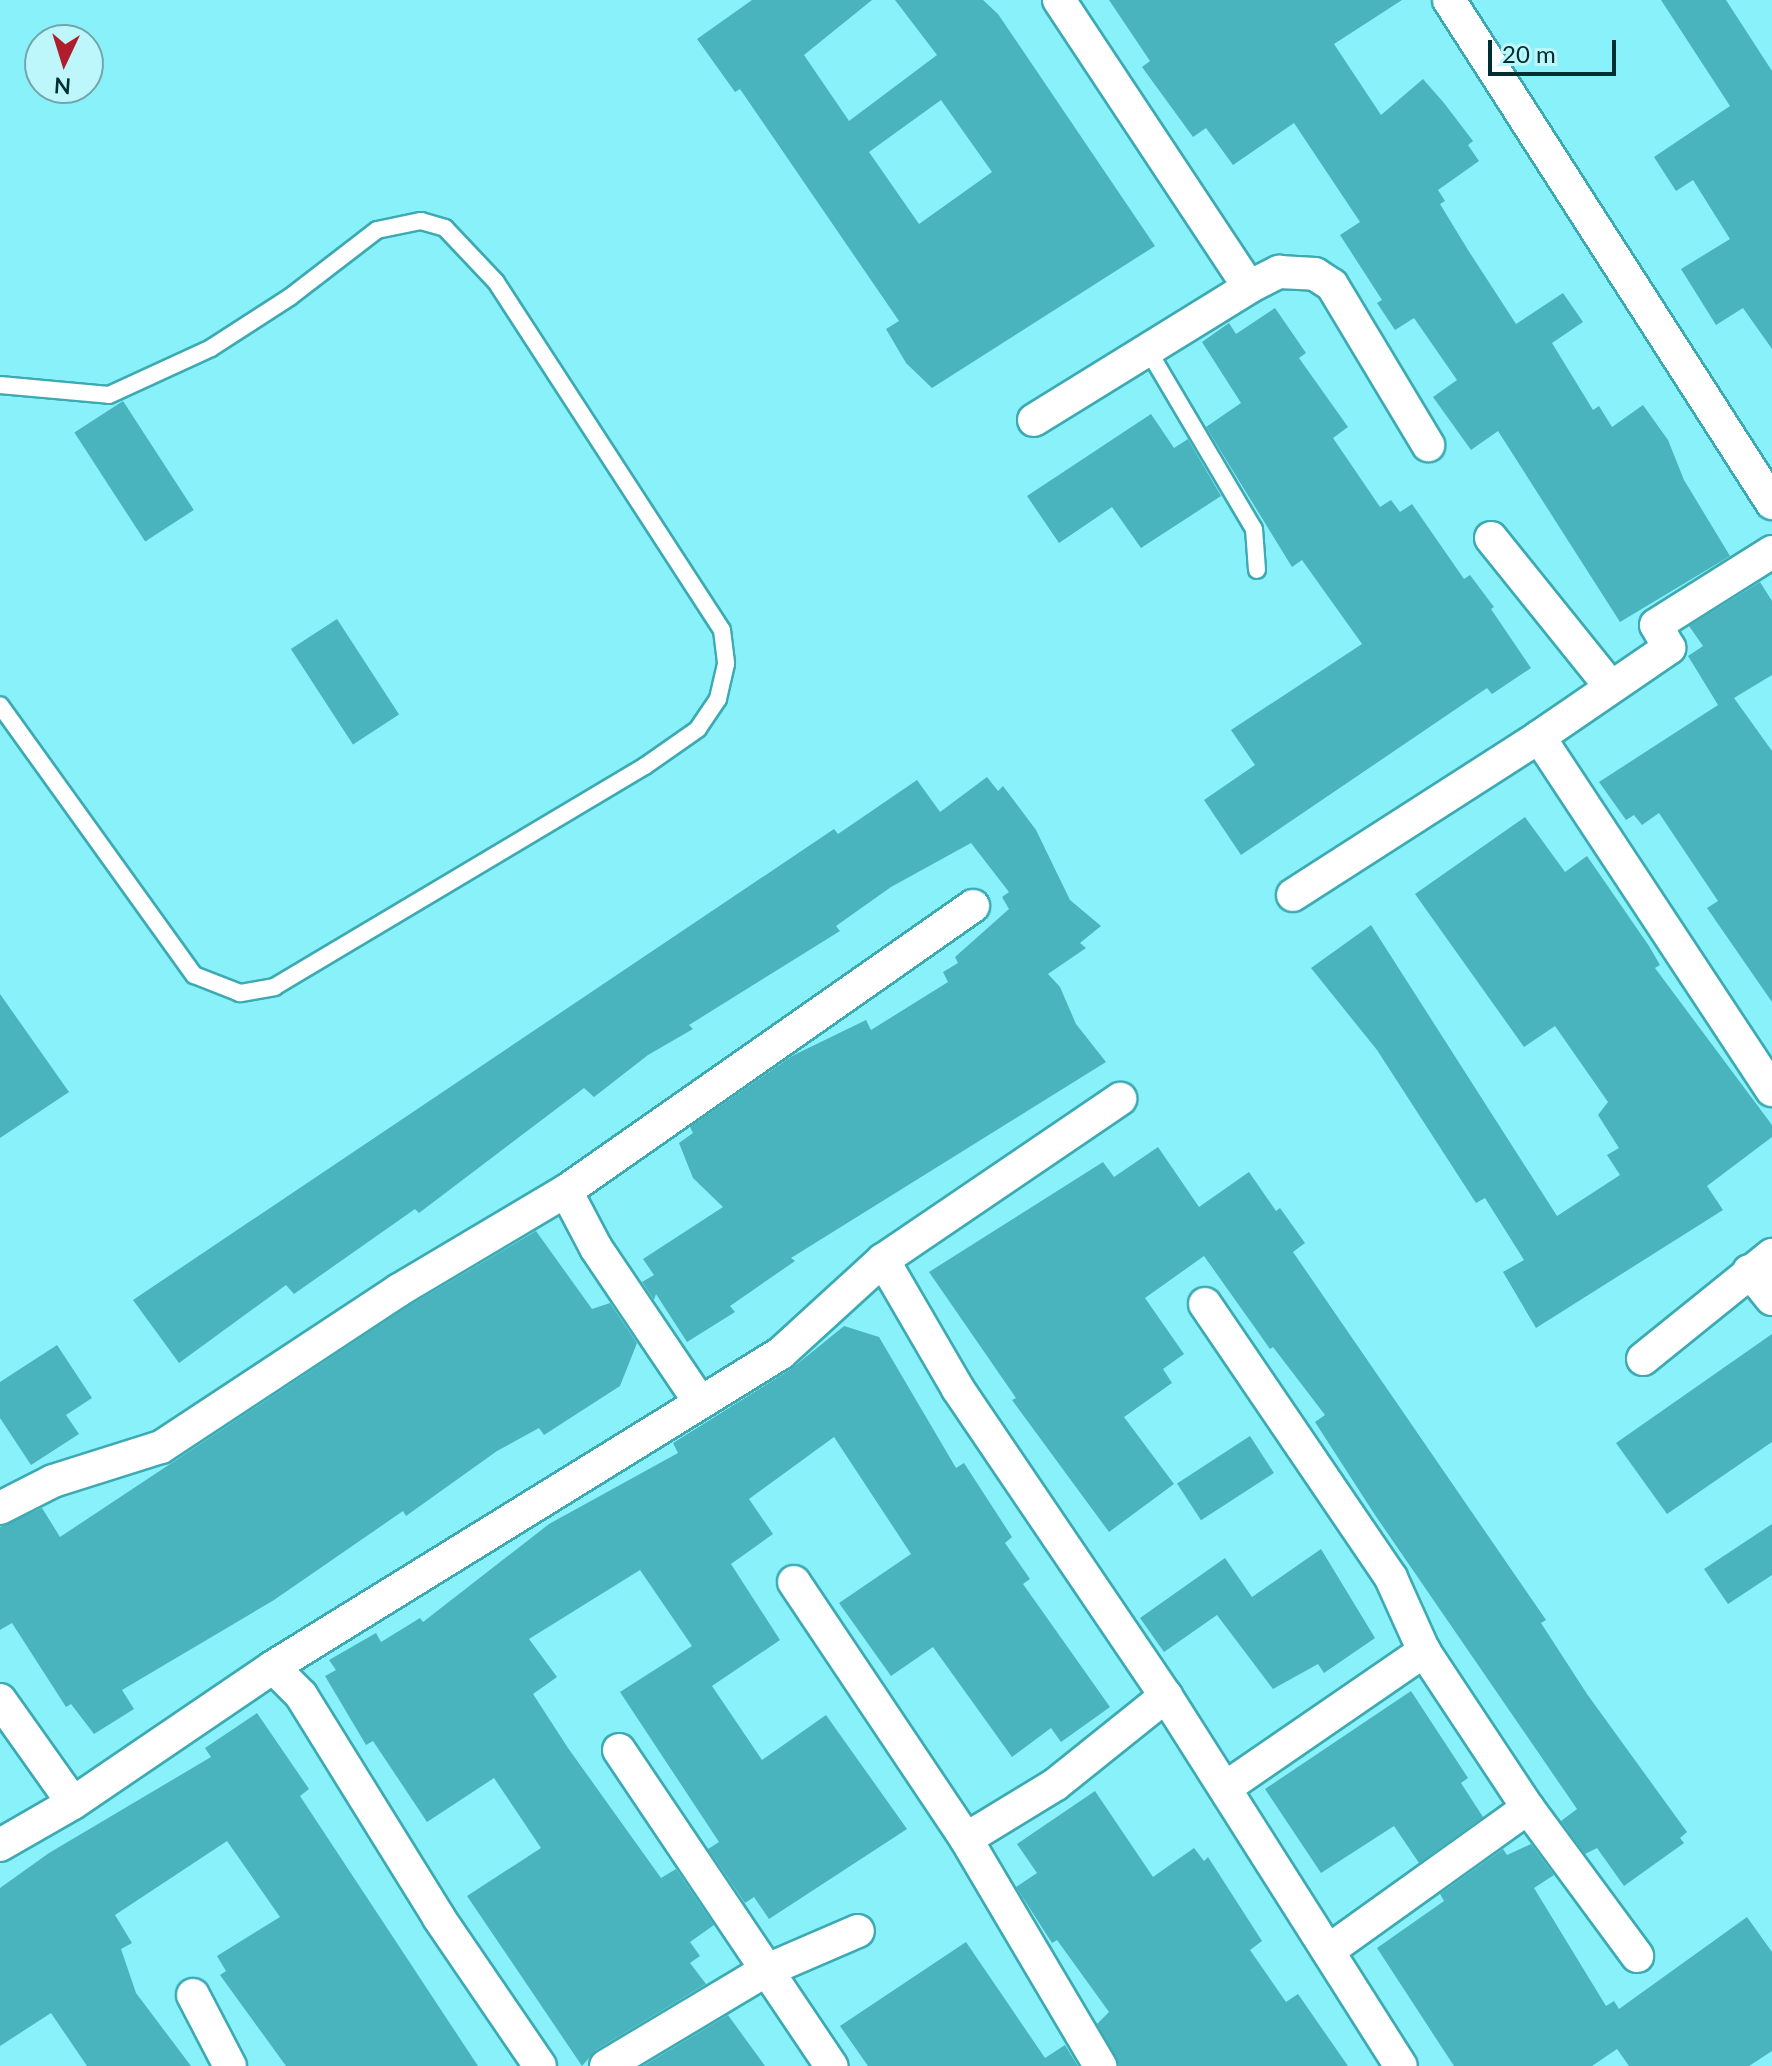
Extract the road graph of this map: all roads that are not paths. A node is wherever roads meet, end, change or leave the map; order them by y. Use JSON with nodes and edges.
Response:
{"nodes":[{"id":1,"x":1059,"y":0,"type":"edge"},
{"id":2,"x":1449,"y":0,"type":"edge"},
{"id":3,"x":1249,"y":287,"type":"junction"},
{"id":4,"x":1148,"y":350,"type":"junction"},
{"id":5,"x":0,"y":385,"type":"edge"},
{"id":6,"x":1034,"y":420,"type":"dead end"},
{"id":7,"x":1428,"y":445,"type":"dead end"},
{"id":8,"x":1772,"y":503,"type":"edge"},
{"id":9,"x":1491,"y":538,"type":"dead end"},
{"id":10,"x":1772,"y":552,"type":"edge"},
{"id":11,"x":1257,"y":570,"type":"dead end"},
{"id":12,"x":1610,"y":686,"type":"junction"},
{"id":13,"x":0,"y":705,"type":"edge"},
{"id":14,"x":1539,"y":737,"type":"junction"},
{"id":15,"x":1293,"y":895,"type":"dead end"},
{"id":16,"x":973,"y":906,"type":"dead end"},
{"id":17,"x":1772,"y":1090,"type":"edge"},
{"id":18,"x":1120,"y":1099,"type":"dead end"},
{"id":19,"x":566,"y":1191,"type":"junction"},
{"id":20,"x":883,"y":1260,"type":"junction"},
{"id":21,"x":1760,"y":1263,"type":"edge"},
{"id":22,"x":1772,"y":1299,"type":"edge"},
{"id":23,"x":1205,"y":1304,"type":"dead end"},
{"id":24,"x":1643,"y":1359,"type":"dead end"},
{"id":25,"x":700,"y":1402,"type":"junction"},
{"id":26,"x":0,"y":1508,"type":"edge"},
{"id":27,"x":794,"y":1582,"type":"dead end"},
{"id":28,"x":1424,"y":1651,"type":"junction"},
{"id":29,"x":273,"y":1667,"type":"junction"},
{"id":30,"x":1166,"y":1696,"type":"junction"},
{"id":31,"x":0,"y":1700,"type":"edge"},
{"id":32,"x":619,"y":1750,"type":"dead end"},
{"id":33,"x":1225,"y":1788,"type":"junction"},
{"id":34,"x":73,"y":1803,"type":"junction"},
{"id":35,"x":1528,"y":1808,"type":"junction"},
{"id":36,"x":966,"y":1839,"type":"junction"},
{"id":37,"x":0,"y":1845,"type":"edge"},
{"id":38,"x":858,"y":1931,"type":"dead end"},
{"id":39,"x":1328,"y":1951,"type":"junction"},
{"id":40,"x":1637,"y":1956,"type":"dead end"},
{"id":41,"x":765,"y":1971,"type":"junction"},
{"id":42,"x":193,"y":1995,"type":"dead end"},
{"id":43,"x":230,"y":2066,"type":"edge"},
{"id":44,"x":540,"y":2066,"type":"edge"},
{"id":45,"x":606,"y":2066,"type":"edge"},
{"id":46,"x":831,"y":2066,"type":"edge"},
{"id":47,"x":1100,"y":2066,"type":"edge"},
{"id":48,"x":1401,"y":2066,"type":"edge"}],
"edges":[{"from":1,"to":3,"type":"street"},
{"from":2,"to":8,"type":"street"},
{"from":3,"to":4,"type":"street"},
{"from":3,"to":7,"type":"street"},
{"from":4,"to":6,"type":"street"},
{"from":4,"to":11,"type":"lane"},
{"from":5,"to":13,"type":"lane"},
{"from":9,"to":12,"type":"street"},
{"from":10,"to":12,"type":"street"},
{"from":12,"to":14,"type":"street"},
{"from":14,"to":15,"type":"street"},
{"from":14,"to":17,"type":"street"},
{"from":16,"to":19,"type":"street"},
{"from":18,"to":20,"type":"street"},
{"from":19,"to":25,"type":"street"},
{"from":19,"to":26,"type":"street"},
{"from":20,"to":25,"type":"street"},
{"from":20,"to":30,"type":"street"},
{"from":21,"to":22,"type":"street"},
{"from":21,"to":24,"type":"street"},
{"from":23,"to":28,"type":"street"},
{"from":25,"to":29,"type":"street"},
{"from":27,"to":36,"type":"street"},
{"from":28,"to":33,"type":"street"},
{"from":28,"to":35,"type":"street"},
{"from":29,"to":34,"type":"street"},
{"from":29,"to":44,"type":"street"},
{"from":30,"to":33,"type":"street"},
{"from":30,"to":36,"type":"street"},
{"from":31,"to":34,"type":"street"},
{"from":32,"to":41,"type":"street"},
{"from":33,"to":39,"type":"street"},
{"from":34,"to":37,"type":"street"},
{"from":35,"to":39,"type":"street"},
{"from":35,"to":40,"type":"street"},
{"from":36,"to":47,"type":"street"},
{"from":38,"to":41,"type":"street"},
{"from":39,"to":48,"type":"street"},
{"from":41,"to":45,"type":"street"},
{"from":41,"to":46,"type":"street"},
{"from":42,"to":43,"type":"street"}]}
